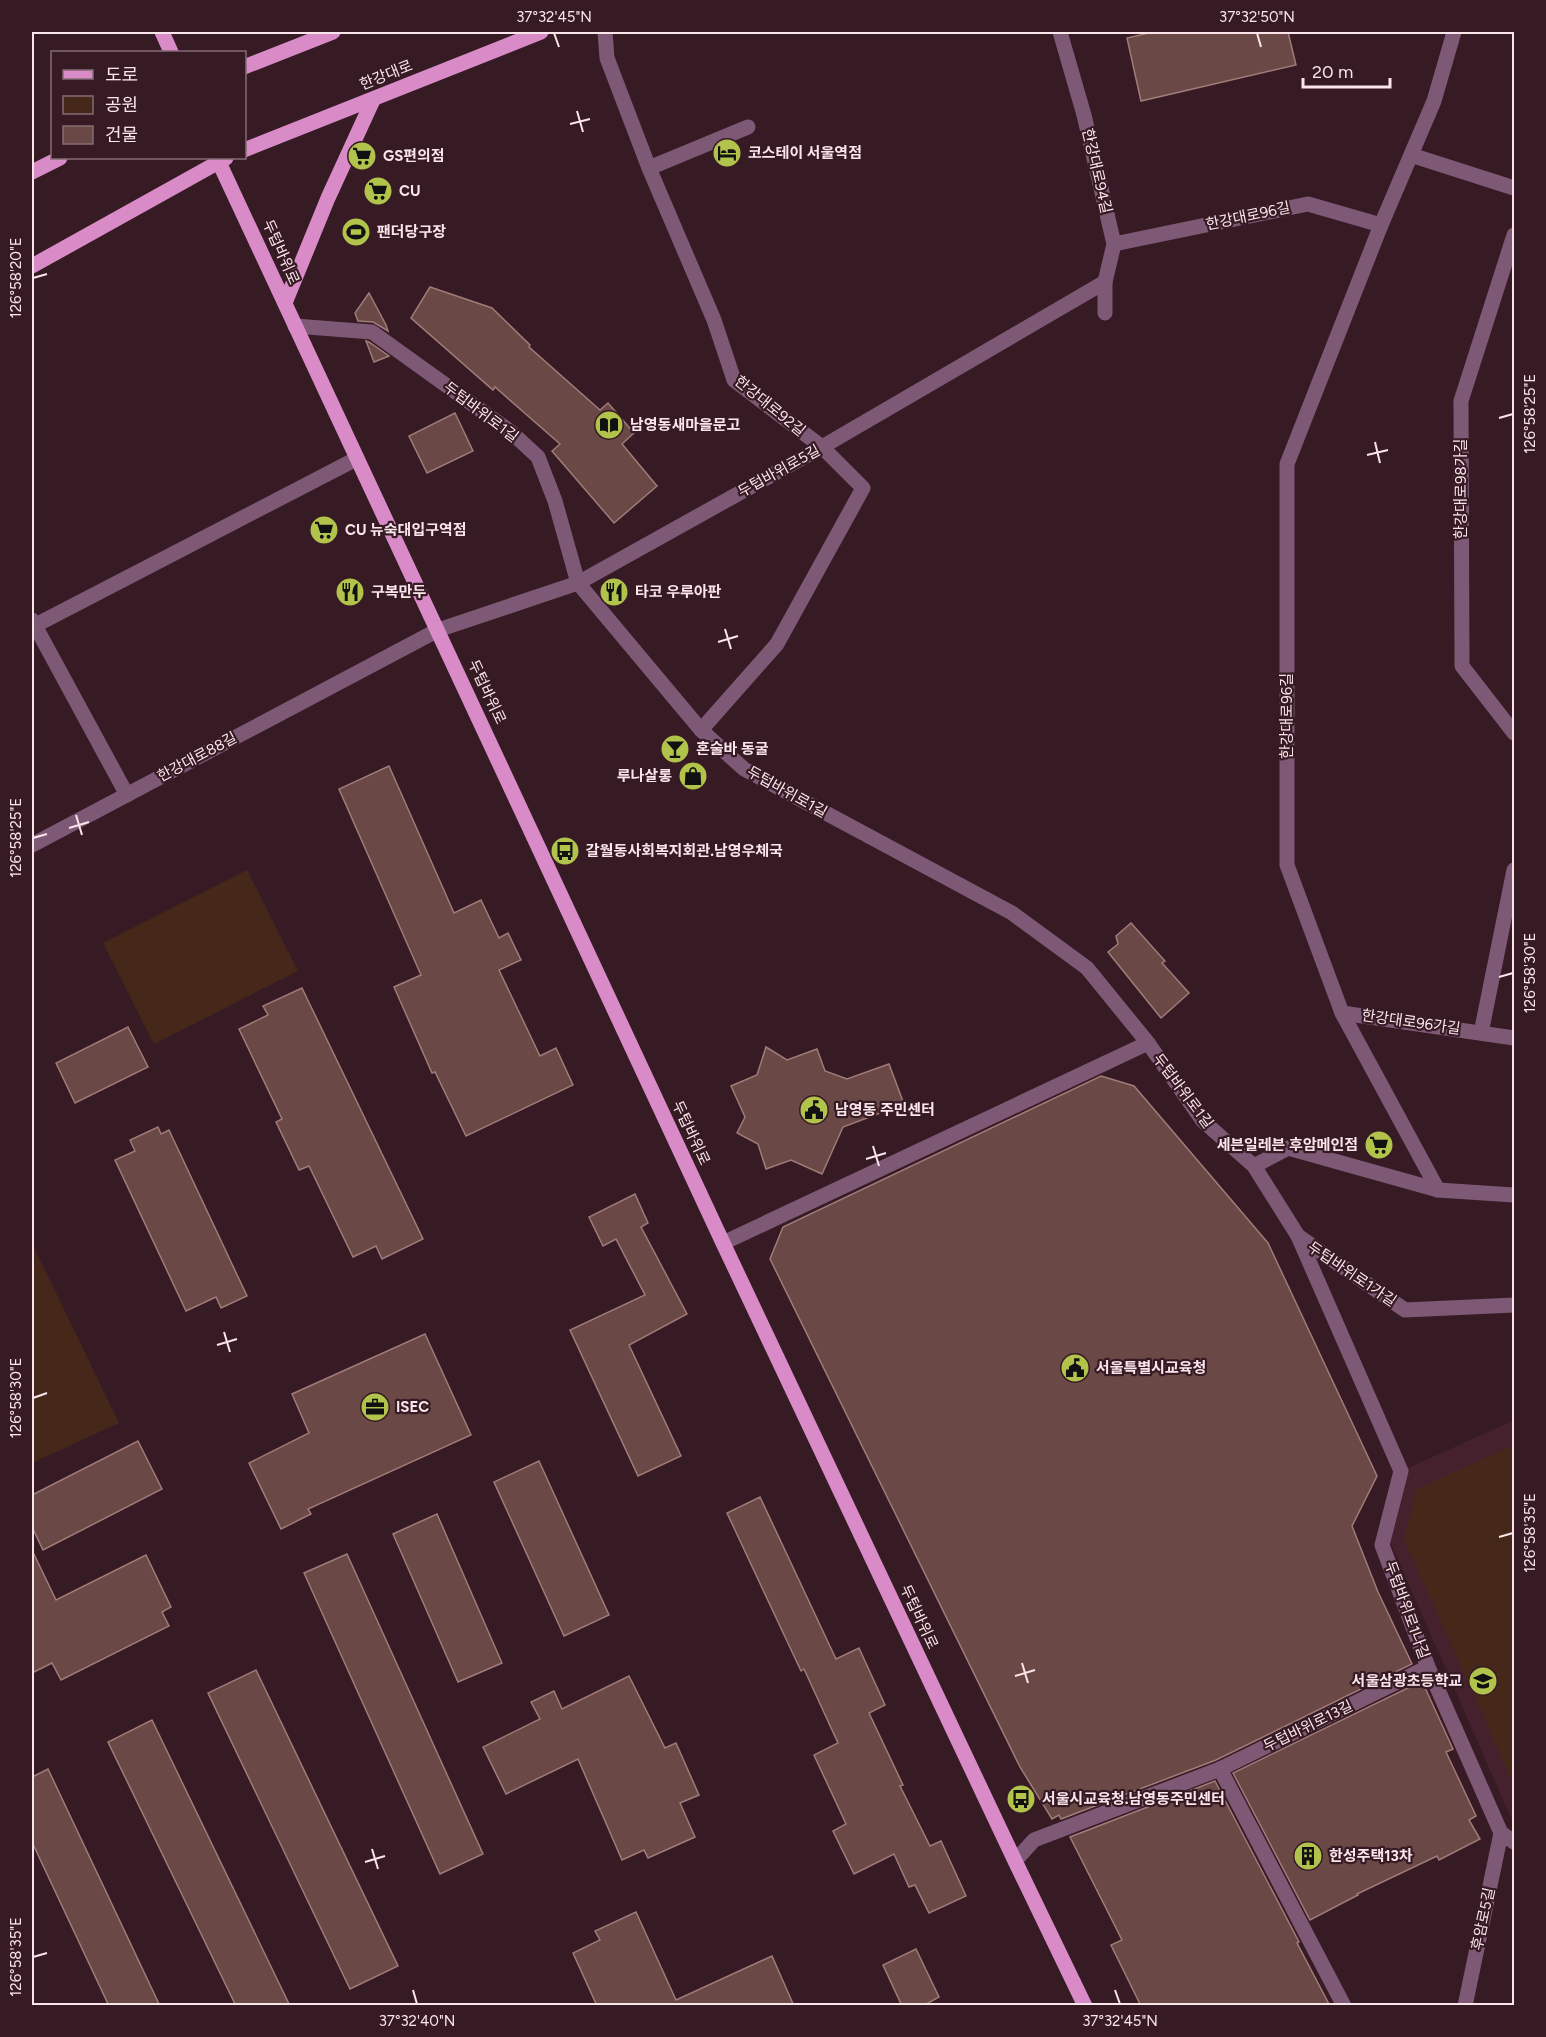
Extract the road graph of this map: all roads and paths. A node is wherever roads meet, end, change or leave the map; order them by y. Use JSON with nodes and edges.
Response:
{"nodes":[{"id":1,"x":162,"y":32,"type":"edge"},
{"id":2,"x":333,"y":32,"type":"edge"},
{"id":3,"x":540,"y":32,"type":"edge"},
{"id":4,"x":605,"y":32,"type":"edge"},
{"id":5,"x":1060,"y":32,"type":"edge"},
{"id":6,"x":1454,"y":32,"type":"edge"},
{"id":7,"x":171,"y":51,"type":"edge"},
{"id":8,"x":246,"y":66,"type":"edge"},
{"id":9,"x":373,"y":100,"type":"junction"},
{"id":10,"x":748,"y":127,"type":"dead end"},
{"id":11,"x":246,"y":149,"type":"edge"},
{"id":12,"x":1411,"y":154,"type":"junction"},
{"id":13,"x":58,"y":159,"type":"edge"},
{"id":14,"x":220,"y":159,"type":"edge"},
{"id":15,"x":649,"y":168,"type":"junction"},
{"id":16,"x":32,"y":172,"type":"edge"},
{"id":17,"x":1515,"y":188,"type":"edge"},
{"id":18,"x":1381,"y":225,"type":"junction"},
{"id":19,"x":1515,"y":235,"type":"edge"},
{"id":20,"x":1114,"y":244,"type":"junction"},
{"id":21,"x":32,"y":266,"type":"edge"},
{"id":22,"x":1105,"y":282,"type":"junction"},
{"id":23,"x":285,"y":303,"type":"junction"},
{"id":24,"x":1105,"y":313,"type":"dead end"},
{"id":25,"x":295,"y":326,"type":"junction"},
{"id":26,"x":822,"y":447,"type":"junction"},
{"id":27,"x":356,"y":459,"type":"junction"},
{"id":28,"x":578,"y":583,"type":"junction"},
{"id":29,"x":32,"y":624,"type":"edge"},
{"id":30,"x":438,"y":630,"type":"junction"},
{"id":31,"x":701,"y":730,"type":"junction"},
{"id":32,"x":1515,"y":734,"type":"edge"},
{"id":33,"x":127,"y":795,"type":"junction"},
{"id":34,"x":32,"y":845,"type":"edge"},
{"id":35,"x":1515,"y":870,"type":"edge"},
{"id":36,"x":1342,"y":1013,"type":"junction"},
{"id":37,"x":1481,"y":1033,"type":"junction"},
{"id":38,"x":1515,"y":1038,"type":"edge"},
{"id":39,"x":1148,"y":1043,"type":"junction"},
{"id":40,"x":1254,"y":1166,"type":"junction"},
{"id":41,"x":1438,"y":1190,"type":"junction"},
{"id":42,"x":1515,"y":1195,"type":"edge"},
{"id":43,"x":1298,"y":1236,"type":"junction"},
{"id":44,"x":723,"y":1243,"type":"junction"},
{"id":45,"x":1515,"y":1305,"type":"edge"},
{"id":46,"x":1428,"y":1667,"type":"junction"},
{"id":47,"x":1220,"y":1769,"type":"junction"},
{"id":48,"x":1501,"y":1833,"type":"junction"},
{"id":49,"x":1515,"y":1842,"type":"edge"},
{"id":50,"x":1015,"y":1861,"type":"junction"},
{"id":51,"x":1085,"y":2006,"type":"edge"},
{"id":52,"x":1344,"y":2006,"type":"edge"},
{"id":53,"x":1465,"y":2006,"type":"edge"}],
"edges":[{"from":1,"to":7,"type":"main road"},
{"from":2,"to":8,"type":"main road"},
{"from":3,"to":9,"type":"main road","name":"한강대로"},
{"from":4,"to":15,"type":"street","name":"한강대로92길"},
{"from":5,"to":20,"type":"street","name":"한강대로94길"},
{"from":6,"to":12,"type":"street","name":"한강대로96길"},
{"from":9,"to":11,"type":"main road","name":"한강대로"},
{"from":9,"to":23,"type":"main road"},
{"from":10,"to":15,"type":"street"},
{"from":12,"to":17,"type":"street"},
{"from":12,"to":18,"type":"street","name":"한강대로96길"},
{"from":13,"to":16,"type":"main road"},
{"from":14,"to":21,"type":"main road"},
{"from":14,"to":23,"type":"main road","name":"두텁바위로"},
{"from":15,"to":26,"type":"street","name":"한강대로92길"},
{"from":18,"to":20,"type":"street","name":"한강대로96길"},
{"from":18,"to":36,"type":"street","name":"한강대로96길"},
{"from":19,"to":32,"type":"street","name":"한강대로98가길"},
{"from":20,"to":22,"type":"street","name":"한강대로94길"},
{"from":22,"to":24,"type":"street","name":"한강대로94길"},
{"from":22,"to":26,"type":"street","name":"두텁바위로5길"},
{"from":23,"to":25,"type":"main road","name":"두텁바위로"},
{"from":25,"to":27,"type":"main road","name":"두텁바위로"},
{"from":25,"to":28,"type":"street","name":"두텁바위로1길"},
{"from":26,"to":28,"type":"street","name":"두텁바위로5길"},
{"from":26,"to":31,"type":"street","name":"한강대로92길"},
{"from":27,"to":29,"type":"street"},
{"from":27,"to":30,"type":"main road","name":"두텁바위로"},
{"from":28,"to":30,"type":"street","name":"두텁바위로5길"},
{"from":28,"to":31,"type":"street","name":"두텁바위로1길"},
{"from":29,"to":33,"type":"street"},
{"from":30,"to":33,"type":"street","name":"한강대로88길"},
{"from":30,"to":44,"type":"main road","name":"두텁바위로"},
{"from":31,"to":39,"type":"street","name":"두텁바위로1길"},
{"from":33,"to":34,"type":"street","name":"한강대로88길"},
{"from":35,"to":37,"type":"street","name":"한강대로96가길"},
{"from":36,"to":37,"type":"street","name":"한강대로96가길"},
{"from":36,"to":41,"type":"street","name":"한강대로96길"},
{"from":37,"to":38,"type":"street","name":"한강대로96가길"},
{"from":39,"to":40,"type":"street","name":"두텁바위로1길"},
{"from":39,"to":44,"type":"street"},
{"from":40,"to":41,"type":"street"},
{"from":40,"to":43,"type":"street","name":"두텁바위로1길"},
{"from":41,"to":42,"type":"street"},
{"from":43,"to":45,"type":"street","name":"두텁바위로1가길"},
{"from":43,"to":46,"type":"street","name":"두텁바위로1나길"},
{"from":44,"to":50,"type":"main road","name":"두텁바위로"},
{"from":46,"to":47,"type":"street","name":"두텁바위로13길"},
{"from":46,"to":48,"type":"street","name":"두텁바위로1나길"},
{"from":47,"to":50,"type":"street","name":"두텁바위로13길"},
{"from":47,"to":52,"type":"street"},
{"from":48,"to":49,"type":"street"},
{"from":48,"to":53,"type":"street","name":"후암로5길"},
{"from":50,"to":51,"type":"main road","name":"두텁바위로"}]}
